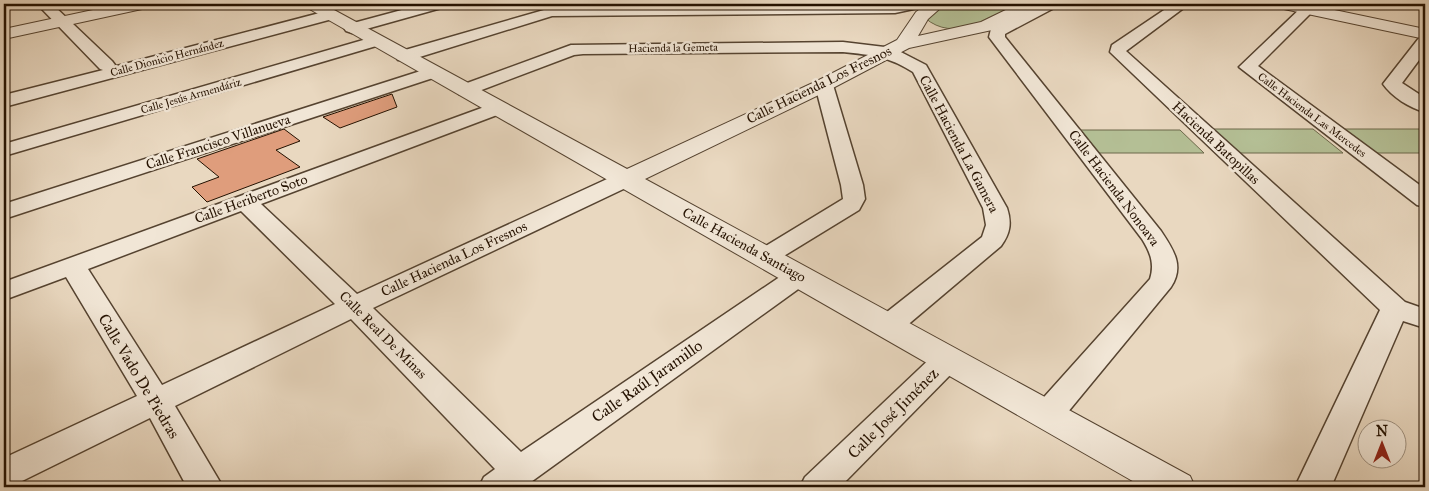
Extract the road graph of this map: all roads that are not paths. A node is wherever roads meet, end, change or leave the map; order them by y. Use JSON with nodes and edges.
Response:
{"nodes":[{"id":1,"x":44,"y":4,"type":"edge"},
{"id":2,"x":142,"y":4,"type":"edge"},
{"id":3,"x":312,"y":4,"type":"edge"},
{"id":4,"x":440,"y":4,"type":"edge"},
{"id":5,"x":938,"y":4,"type":"edge"},
{"id":6,"x":1030,"y":4,"type":"edge"},
{"id":7,"x":1051,"y":4,"type":"edge"},
{"id":8,"x":1182,"y":4,"type":"edge"},
{"id":9,"x":1284,"y":4,"type":"edge"},
{"id":10,"x":1310,"y":6,"type":"edge"},
{"id":11,"x":919,"y":11,"type":"edge"},
{"id":12,"x":331,"y":15,"type":"junction"},
{"id":13,"x":63,"y":21,"type":"junction"},
{"id":14,"x":352,"y":28,"type":"junction"},
{"id":15,"x":957,"y":33,"type":"junction"},
{"id":16,"x":4,"y":34,"type":"edge"},
{"id":17,"x":1425,"y":34,"type":"edge"},
{"id":18,"x":377,"y":41,"type":"junction"},
{"id":19,"x":1425,"y":41,"type":"edge"},
{"id":20,"x":895,"y":48,"type":"junction"},
{"id":21,"x":404,"y":56,"type":"junction"},
{"id":22,"x":106,"y":65,"type":"dead end"},
{"id":23,"x":433,"y":72,"type":"junction"},
{"id":24,"x":824,"y":85,"type":"junction"},
{"id":25,"x":465,"y":90,"type":"junction"},
{"id":26,"x":4,"y":101,"type":"edge"},
{"id":27,"x":1425,"y":106,"type":"edge"},
{"id":28,"x":498,"y":108,"type":"junction"},
{"id":29,"x":4,"y":150,"type":"edge"},
{"id":30,"x":626,"y":179,"type":"junction"},
{"id":31,"x":1425,"y":200,"type":"edge"},
{"id":32,"x":244,"y":201,"type":"junction"},
{"id":33,"x":4,"y":212,"type":"edge"},
{"id":34,"x":765,"y":257,"type":"junction"},
{"id":35,"x":72,"y":266,"type":"junction"},
{"id":36,"x":799,"y":276,"type":"junction"},
{"id":37,"x":4,"y":291,"type":"edge"},
{"id":38,"x":1385,"y":298,"type":"junction"},
{"id":39,"x":354,"y":306,"type":"junction"},
{"id":40,"x":1425,"y":319,"type":"edge"},
{"id":41,"x":888,"y":326,"type":"junction"},
{"id":42,"x":948,"y":359,"type":"junction"},
{"id":43,"x":156,"y":401,"type":"junction"},
{"id":44,"x":1047,"y":415,"type":"junction"},
{"id":45,"x":4,"y":474,"type":"edge"},
{"id":46,"x":508,"y":479,"type":"edge"},
{"id":47,"x":1140,"y":479,"type":"edge"},
{"id":48,"x":205,"y":487,"type":"edge"},
{"id":49,"x":818,"y":487,"type":"edge"},
{"id":50,"x":1176,"y":487,"type":"edge"},
{"id":51,"x":1313,"y":487,"type":"edge"}],
"edges":[{"from":1,"to":13,"type":"street"},
{"from":2,"to":13,"type":"street"},
{"from":3,"to":12,"type":"street","name":"Calle Hacienda Santiago"},
{"from":4,"to":14,"type":"street"},
{"from":5,"to":11,"type":"street","name":"Calle Hacienda Los Fresnos"},
{"from":6,"to":15,"type":"street","name":"Calle Hacienda Los Fresnos"},
{"from":7,"to":44,"type":"street","name":"Calle Hacienda Nonoava"},
{"from":8,"to":38,"type":"street","name":"Hacienda Batopillas"},
{"from":9,"to":10,"type":"street"},
{"from":10,"to":17,"type":"street"},
{"from":10,"to":31,"type":"street","name":"Calle Hacienda Las Mercedes"},
{"from":11,"to":15,"type":"street"},
{"from":11,"to":20,"type":"street","name":"Calle Hacienda Los Fresnos"},
{"from":11,"to":21,"type":"street"},
{"from":12,"to":14,"type":"street","name":"Calle Hacienda Santiago"},
{"from":12,"to":26,"type":"street","name":"Calle Dionicio Hernández"},
{"from":13,"to":16,"type":"street"},
{"from":13,"to":22,"type":"street"},
{"from":14,"to":18,"type":"street","name":"Calle Hacienda Santiago"},
{"from":15,"to":20,"type":"street","name":"Calle Hacienda Los Fresnos"},
{"from":18,"to":21,"type":"street","name":"Calle Hacienda Santiago"},
{"from":18,"to":29,"type":"street","name":"Calle Jesús Armendáriz"},
{"from":19,"to":27,"type":"street"},
{"from":20,"to":24,"type":"street","name":"Calle Hacienda Los Fresnos"},
{"from":20,"to":25,"type":"street","name":"Hacienda la Gemeta"},
{"from":20,"to":41,"type":"street","name":"Calle Hacienda La Gamera"},
{"from":21,"to":23,"type":"street","name":"Calle Hacienda Santiago"},
{"from":23,"to":25,"type":"street","name":"Calle Hacienda Santiago"},
{"from":23,"to":33,"type":"street","name":"Calle Francisco Villanueva"},
{"from":24,"to":30,"type":"street","name":"Calle Hacienda Los Fresnos"},
{"from":24,"to":34,"type":"street"},
{"from":25,"to":28,"type":"street","name":"Calle Hacienda Santiago"},
{"from":28,"to":30,"type":"street","name":"Calle Hacienda Santiago"},
{"from":28,"to":32,"type":"street","name":"Calle Heriberto Soto"},
{"from":30,"to":34,"type":"street","name":"Calle Hacienda Santiago"},
{"from":30,"to":39,"type":"street","name":"Calle Hacienda Los Fresnos"},
{"from":32,"to":35,"type":"street","name":"Calle Heriberto Soto"},
{"from":32,"to":39,"type":"street","name":"Calle Real De Minas"},
{"from":34,"to":36,"type":"street","name":"Calle Hacienda Santiago"},
{"from":35,"to":37,"type":"street","name":"Calle Heriberto Soto"},
{"from":35,"to":43,"type":"street","name":"Calle Vado De Piedras"},
{"from":36,"to":41,"type":"street","name":"Calle Hacienda Santiago"},
{"from":36,"to":46,"type":"street","name":"Calle Raúl Jaramillo"},
{"from":38,"to":40,"type":"street"},
{"from":38,"to":51,"type":"street"},
{"from":39,"to":43,"type":"street","name":"Calle Hacienda Los Fresnos"},
{"from":39,"to":46,"type":"street","name":"Calle Real De Minas"},
{"from":41,"to":42,"type":"street","name":"Calle Hacienda Santiago"},
{"from":42,"to":44,"type":"street","name":"Calle Hacienda Santiago"},
{"from":42,"to":49,"type":"street","name":"Calle José Jiménez"},
{"from":43,"to":45,"type":"street","name":"Calle Hacienda Los Fresnos"},
{"from":43,"to":48,"type":"street","name":"Calle Vado De Piedras"},
{"from":44,"to":47,"type":"street","name":"Calle Hacienda Santiago"},
{"from":47,"to":50,"type":"street","name":"Calle Hacienda Santiago"}]}
